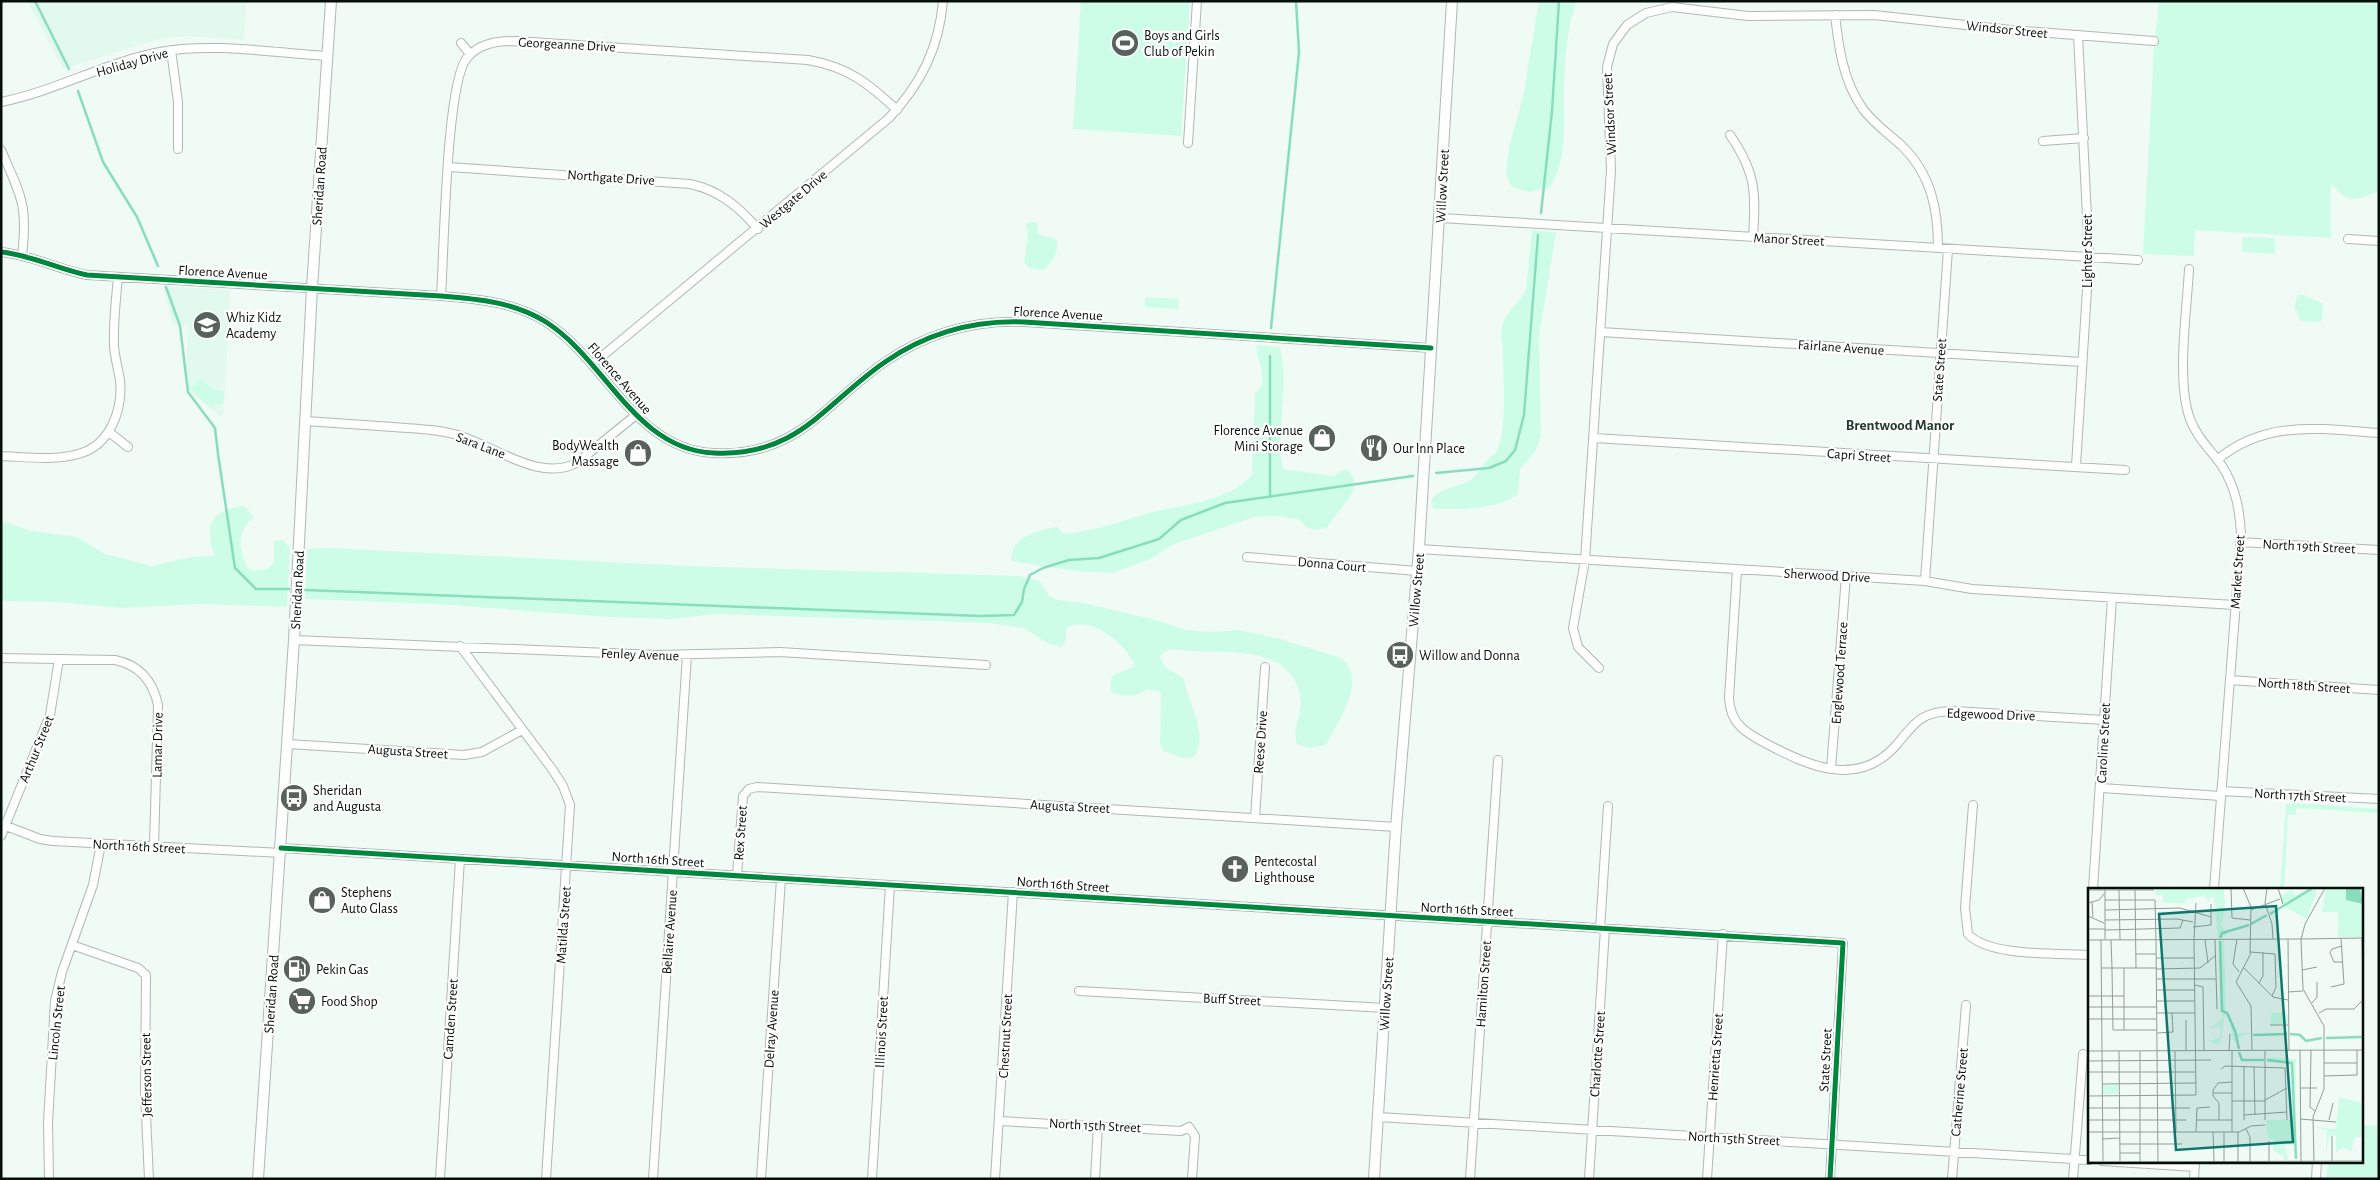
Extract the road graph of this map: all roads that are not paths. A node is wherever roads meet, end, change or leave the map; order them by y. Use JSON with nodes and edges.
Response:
{"nodes":[{"id":1,"x":331,"y":1,"type":"edge"},
{"id":2,"x":943,"y":1,"type":"edge"},
{"id":3,"x":1197,"y":1,"type":"edge"},
{"id":4,"x":1452,"y":1,"type":"edge"},
{"id":5,"x":1836,"y":15,"type":"junction"},
{"id":6,"x":2078,"y":35,"type":"junction"},
{"id":7,"x":2154,"y":41,"type":"dead end"},
{"id":8,"x":460,"y":43,"type":"dead end"},
{"id":9,"x":170,"y":50,"type":"junction"},
{"id":10,"x":470,"y":54,"type":"junction"},
{"id":11,"x":327,"y":56,"type":"junction"},
{"id":12,"x":1,"y":102,"type":"edge"},
{"id":13,"x":897,"y":110,"type":"junction"},
{"id":14,"x":1730,"y":135,"type":"dead end"},
{"id":15,"x":2084,"y":138,"type":"junction"},
{"id":16,"x":2043,"y":141,"type":"dead end"},
{"id":17,"x":1188,"y":143,"type":"dead end"},
{"id":18,"x":178,"y":149,"type":"dead end"},
{"id":19,"x":1,"y":150,"type":"edge"},
{"id":20,"x":449,"y":167,"type":"junction"},
{"id":21,"x":1440,"y":218,"type":"junction"},
{"id":22,"x":1607,"y":228,"type":"junction"},
{"id":23,"x":758,"y":229,"type":"junction"},
{"id":24,"x":1753,"y":237,"type":"junction"},
{"id":25,"x":2348,"y":239,"type":"dead end"},
{"id":26,"x":2379,"y":241,"type":"edge"},
{"id":27,"x":1938,"y":248,"type":"junction"},
{"id":28,"x":1948,"y":249,"type":"junction"},
{"id":29,"x":1,"y":252,"type":"edge"},
{"id":30,"x":22,"y":256,"type":"junction"},
{"id":31,"x":2089,"y":257,"type":"junction"},
{"id":32,"x":2138,"y":260,"type":"dead end"},
{"id":33,"x":2189,"y":269,"type":"dead end"},
{"id":34,"x":118,"y":277,"type":"junction"},
{"id":35,"x":312,"y":288,"type":"junction"},
{"id":36,"x":441,"y":296,"type":"junction"},
{"id":37,"x":1601,"y":332,"type":"junction"},
{"id":38,"x":1431,"y":348,"type":"junction"},
{"id":39,"x":1941,"y":353,"type":"junction"},
{"id":40,"x":2082,"y":362,"type":"junction"},
{"id":41,"x":594,"y":363,"type":"junction"},
{"id":42,"x":636,"y":416,"type":"junction"},
{"id":43,"x":306,"y":421,"type":"junction"},
{"id":44,"x":109,"y":432,"type":"junction"},
{"id":45,"x":2379,"y":433,"type":"edge"},
{"id":46,"x":1594,"y":438,"type":"junction"},
{"id":47,"x":128,"y":447,"type":"dead end"},
{"id":48,"x":1,"y":456,"type":"edge"},
{"id":49,"x":1933,"y":460,"type":"junction"},
{"id":50,"x":2217,"y":460,"type":"junction"},
{"id":51,"x":2076,"y":466,"type":"junction"},
{"id":52,"x":2125,"y":470,"type":"dead end"},
{"id":53,"x":2240,"y":542,"type":"junction"},
{"id":54,"x":1419,"y":549,"type":"junction"},
{"id":55,"x":2379,"y":550,"type":"edge"},
{"id":56,"x":1247,"y":556,"type":"dead end"},
{"id":57,"x":1585,"y":560,"type":"junction"},
{"id":58,"x":1737,"y":570,"type":"junction"},
{"id":59,"x":1417,"y":571,"type":"junction"},
{"id":60,"x":1846,"y":576,"type":"junction"},
{"id":61,"x":1925,"y":581,"type":"junction"},
{"id":62,"x":2112,"y":598,"type":"junction"},
{"id":63,"x":2235,"y":605,"type":"junction"},
{"id":64,"x":294,"y":640,"type":"junction"},
{"id":65,"x":460,"y":646,"type":"junction"},
{"id":66,"x":687,"y":655,"type":"junction"},
{"id":67,"x":1,"y":658,"type":"edge"},
{"id":68,"x":59,"y":659,"type":"junction"},
{"id":69,"x":986,"y":664,"type":"dead end"},
{"id":70,"x":1265,"y":667,"type":"dead end"},
{"id":71,"x":1599,"y":668,"type":"dead end"},
{"id":72,"x":2230,"y":680,"type":"junction"},
{"id":73,"x":2379,"y":690,"type":"edge"},
{"id":74,"x":2104,"y":720,"type":"junction"},
{"id":75,"x":522,"y":730,"type":"junction"},
{"id":76,"x":288,"y":744,"type":"junction"},
{"id":77,"x":1498,"y":760,"type":"dead end"},
{"id":78,"x":1831,"y":769,"type":"junction"},
{"id":79,"x":2101,"y":788,"type":"junction"},
{"id":80,"x":745,"y":791,"type":"joint"},
{"id":81,"x":2221,"y":793,"type":"junction"},
{"id":82,"x":2379,"y":800,"type":"edge"},
{"id":83,"x":1972,"y":805,"type":"dead end"},
{"id":84,"x":1608,"y":806,"type":"dead end"},
{"id":85,"x":1255,"y":818,"type":"junction"},
{"id":86,"x":3,"y":825,"type":"edge"},
{"id":87,"x":1396,"y":827,"type":"junction"},
{"id":88,"x":1,"y":836,"type":"edge"},
{"id":89,"x":101,"y":844,"type":"junction"},
{"id":90,"x":154,"y":846,"type":"junction"},
{"id":91,"x":281,"y":851,"type":"junction"},
{"id":92,"x":460,"y":859,"type":"junction"},
{"id":93,"x":567,"y":865,"type":"junction"},
{"id":94,"x":674,"y":872,"type":"junction"},
{"id":95,"x":737,"y":876,"type":"junction"},
{"id":96,"x":781,"y":879,"type":"junction"},
{"id":97,"x":890,"y":884,"type":"junction"},
{"id":98,"x":2093,"y":888,"type":"edge"},
{"id":99,"x":2214,"y":888,"type":"edge"},
{"id":100,"x":1013,"y":892,"type":"junction"},
{"id":101,"x":1390,"y":916,"type":"junction"},
{"id":102,"x":1487,"y":921,"type":"junction"},
{"id":103,"x":1602,"y":929,"type":"junction"},
{"id":104,"x":1723,"y":934,"type":"junction"},
{"id":105,"x":1843,"y":943,"type":"joint"},
{"id":106,"x":72,"y":945,"type":"junction"},
{"id":107,"x":2088,"y":954,"type":"edge"},
{"id":108,"x":1079,"y":991,"type":"dead end"},
{"id":109,"x":1966,"y":1005,"type":"dead end"},
{"id":110,"x":1384,"y":1008,"type":"junction"},
{"id":111,"x":2083,"y":1054,"type":"dead end"},
{"id":112,"x":1378,"y":1117,"type":"junction"},
{"id":113,"x":1000,"y":1121,"type":"junction"},
{"id":114,"x":1474,"y":1122,"type":"junction"},
{"id":115,"x":1098,"y":1125,"type":"junction"},
{"id":116,"x":1592,"y":1129,"type":"junction"},
{"id":117,"x":1710,"y":1137,"type":"junction"},
{"id":118,"x":1832,"y":1144,"type":"junction"},
{"id":119,"x":1954,"y":1152,"type":"junction"},
{"id":120,"x":2074,"y":1160,"type":"junction"},
{"id":121,"x":2088,"y":1160,"type":"edge"},
{"id":122,"x":2133,"y":1162,"type":"edge"},
{"id":123,"x":2317,"y":1162,"type":"edge"},
{"id":124,"x":2195,"y":1164,"type":"edge"},
{"id":125,"x":49,"y":1179,"type":"edge"},
{"id":126,"x":149,"y":1179,"type":"edge"},
{"id":127,"x":258,"y":1179,"type":"edge"},
{"id":128,"x":440,"y":1179,"type":"edge"},
{"id":129,"x":546,"y":1179,"type":"edge"},
{"id":130,"x":652,"y":1179,"type":"edge"},
{"id":131,"x":761,"y":1179,"type":"edge"},
{"id":132,"x":872,"y":1179,"type":"edge"},
{"id":133,"x":996,"y":1179,"type":"edge"},
{"id":134,"x":1096,"y":1179,"type":"edge"},
{"id":135,"x":1192,"y":1179,"type":"edge"},
{"id":136,"x":1374,"y":1179,"type":"edge"},
{"id":137,"x":1470,"y":1179,"type":"edge"},
{"id":138,"x":1589,"y":1179,"type":"edge"},
{"id":139,"x":1707,"y":1179,"type":"edge"},
{"id":140,"x":1830,"y":1179,"type":"edge"},
{"id":141,"x":1952,"y":1179,"type":"edge"},
{"id":142,"x":2073,"y":1179,"type":"edge"},
{"id":143,"x":2194,"y":1179,"type":"edge"},
{"id":144,"x":2316,"y":1179,"type":"edge"}],
"edges":[{"from":1,"to":11,"type":"street","name":"Sheridan Road"},
{"from":2,"to":13,"type":"street","name":"Westgate Drive"},
{"from":3,"to":17,"type":"street"},
{"from":4,"to":21,"type":"street","name":"Willow Street"},
{"from":5,"to":6,"type":"street","name":"Windsor Street"},
{"from":5,"to":22,"type":"street","name":"Windsor Street"},
{"from":5,"to":27,"type":"street"},
{"from":6,"to":7,"type":"street","name":"Windsor Street"},
{"from":6,"to":15,"type":"street","name":"Lighter Street"},
{"from":8,"to":10,"type":"street"},
{"from":9,"to":11,"type":"street","name":"Holiday Drive"},
{"from":9,"to":12,"type":"street","name":"Holiday Drive"},
{"from":9,"to":18,"type":"street"},
{"from":10,"to":13,"type":"street","name":"Georgeanne Drive"},
{"from":10,"to":20,"type":"street"},
{"from":11,"to":35,"type":"street","name":"Sheridan Road"},
{"from":13,"to":23,"type":"street","name":"Westgate Drive"},
{"from":14,"to":24,"type":"street"},
{"from":15,"to":16,"type":"street"},
{"from":15,"to":31,"type":"street","name":"Lighter Street"},
{"from":19,"to":30,"type":"street"},
{"from":20,"to":23,"type":"street","name":"Northgate Drive"},
{"from":20,"to":36,"type":"street"},
{"from":21,"to":22,"type":"street","name":"Manor Street"},
{"from":21,"to":38,"type":"street","name":"Willow Street"},
{"from":22,"to":24,"type":"street","name":"Manor Street"},
{"from":22,"to":37,"type":"street","name":"Windsor Street"},
{"from":23,"to":41,"type":"street","name":"Westgate Drive"},
{"from":24,"to":27,"type":"street","name":"Manor Street"},
{"from":25,"to":26,"type":"street"},
{"from":27,"to":28,"type":"street","name":"Manor Street"},
{"from":28,"to":31,"type":"street","name":"Manor Street"},
{"from":28,"to":39,"type":"street","name":"State Street"},
{"from":29,"to":30,"type":"street","name":"Florence Avenue"},
{"from":30,"to":34,"type":"street","name":"Florence Avenue"},
{"from":31,"to":32,"type":"street","name":"Manor Street"},
{"from":31,"to":40,"type":"street","name":"Lighter Street"},
{"from":33,"to":50,"type":"street","name":"Market Street"},
{"from":34,"to":35,"type":"street","name":"Florence Avenue"},
{"from":34,"to":44,"type":"street"},
{"from":35,"to":36,"type":"street","name":"Florence Avenue"},
{"from":35,"to":43,"type":"street","name":"Sheridan Road"},
{"from":36,"to":41,"type":"street","name":"Florence Avenue"},
{"from":37,"to":39,"type":"street","name":"Fairlane Avenue"},
{"from":37,"to":46,"type":"street","name":"Windsor Street"},
{"from":38,"to":42,"type":"street","name":"Florence Avenue"},
{"from":38,"to":54,"type":"street","name":"Willow Street"},
{"from":39,"to":40,"type":"street","name":"Fairlane Avenue"},
{"from":39,"to":49,"type":"street","name":"State Street"},
{"from":40,"to":51,"type":"street","name":"Lighter Street"},
{"from":41,"to":42,"type":"street","name":"Florence Avenue"},
{"from":42,"to":43,"type":"street","name":"Sara Lane"},
{"from":43,"to":64,"type":"street","name":"Sheridan Road"},
{"from":44,"to":47,"type":"street"},
{"from":44,"to":48,"type":"street"},
{"from":45,"to":50,"type":"street"},
{"from":46,"to":49,"type":"street","name":"Capri Street"},
{"from":46,"to":57,"type":"street","name":"Windsor Street"},
{"from":49,"to":51,"type":"street","name":"Capri Street"},
{"from":49,"to":61,"type":"street","name":"State Street"},
{"from":50,"to":53,"type":"street","name":"Market Street"},
{"from":51,"to":52,"type":"street","name":"Capri Street"},
{"from":53,"to":55,"type":"street","name":"North 19th Street"},
{"from":53,"to":63,"type":"street","name":"Market Street"},
{"from":54,"to":57,"type":"street","name":"Sherwood Drive"},
{"from":54,"to":59,"type":"street","name":"Willow Street"},
{"from":56,"to":59,"type":"street","name":"Donna Court"},
{"from":57,"to":58,"type":"street","name":"Sherwood Drive"},
{"from":57,"to":71,"type":"street","name":"Windsor Street"},
{"from":58,"to":60,"type":"street","name":"Sherwood Drive"},
{"from":58,"to":78,"type":"street","name":"Edgewood Drive"},
{"from":59,"to":87,"type":"street","name":"Willow Street"},
{"from":60,"to":61,"type":"street","name":"Sherwood Drive"},
{"from":60,"to":78,"type":"street","name":"Englewood Terrace"},
{"from":61,"to":62,"type":"street","name":"Sherwood Drive"},
{"from":62,"to":63,"type":"street","name":"Sherwood Drive"},
{"from":62,"to":74,"type":"street","name":"Caroline Street"},
{"from":63,"to":72,"type":"street","name":"Market Street"},
{"from":64,"to":65,"type":"street","name":"Fenley Avenue"},
{"from":64,"to":76,"type":"street","name":"Sheridan Road"},
{"from":65,"to":66,"type":"street","name":"Fenley Avenue"},
{"from":65,"to":75,"type":"street","name":"Matilda Street"},
{"from":66,"to":69,"type":"street","name":"Fenley Avenue"},
{"from":66,"to":94,"type":"street","name":"Bellaire Avenue"},
{"from":67,"to":68,"type":"street","name":"Lamar Drive"},
{"from":68,"to":86,"type":"street","name":"Arthur Street"},
{"from":68,"to":90,"type":"street","name":"Lamar Drive"},
{"from":70,"to":85,"type":"street","name":"Reese Drive"},
{"from":72,"to":73,"type":"street","name":"North 18th Street"},
{"from":72,"to":81,"type":"street","name":"Market Street"},
{"from":74,"to":78,"type":"street","name":"Edgewood Drive"},
{"from":74,"to":79,"type":"street","name":"Caroline Street"},
{"from":75,"to":76,"type":"street","name":"Augusta Street"},
{"from":75,"to":93,"type":"street","name":"Matilda Street"},
{"from":76,"to":91,"type":"street","name":"Sheridan Road"},
{"from":77,"to":102,"type":"street","name":"Hamilton Street"},
{"from":79,"to":81,"type":"street","name":"North 17th Street"},
{"from":79,"to":98,"type":"street","name":"Caroline Street"},
{"from":80,"to":85,"type":"street","name":"Augusta Street"},
{"from":80,"to":95,"type":"street","name":"Rex Street"},
{"from":81,"to":82,"type":"street","name":"North 17th Street"},
{"from":81,"to":99,"type":"street","name":"Market Street"},
{"from":83,"to":107,"type":"street"},
{"from":84,"to":103,"type":"street","name":"Charlotte Street"},
{"from":85,"to":87,"type":"street","name":"Augusta Street"},
{"from":86,"to":88,"type":"street","name":"Arthur Street"},
{"from":86,"to":89,"type":"street","name":"North 16th Street"},
{"from":87,"to":101,"type":"street","name":"Willow Street"},
{"from":89,"to":90,"type":"street","name":"North 16th Street"},
{"from":89,"to":106,"type":"street","name":"Lincoln Street"},
{"from":90,"to":91,"type":"street","name":"North 16th Street"},
{"from":91,"to":92,"type":"street","name":"North 16th Street"},
{"from":91,"to":127,"type":"street","name":"Sheridan Road"},
{"from":92,"to":93,"type":"street","name":"North 16th Street"},
{"from":92,"to":128,"type":"street","name":"Camden Street"},
{"from":93,"to":94,"type":"street","name":"North 16th Street"},
{"from":93,"to":129,"type":"street","name":"Matilda Street"},
{"from":94,"to":95,"type":"street","name":"North 16th Street"},
{"from":94,"to":130,"type":"street","name":"Bellaire Avenue"},
{"from":95,"to":96,"type":"street","name":"North 16th Street"},
{"from":96,"to":97,"type":"street","name":"North 16th Street"},
{"from":96,"to":131,"type":"street","name":"Delray Avenue"},
{"from":97,"to":100,"type":"street","name":"North 16th Street"},
{"from":97,"to":132,"type":"street","name":"Illinois Street"},
{"from":100,"to":101,"type":"street","name":"North 16th Street"},
{"from":100,"to":113,"type":"street","name":"Chestnut Street"},
{"from":101,"to":102,"type":"street","name":"North 16th Street"},
{"from":101,"to":110,"type":"street","name":"Willow Street"},
{"from":102,"to":103,"type":"street","name":"North 16th Street"},
{"from":102,"to":114,"type":"street","name":"Hamilton Street"},
{"from":103,"to":104,"type":"street","name":"North 16th Street"},
{"from":103,"to":116,"type":"street","name":"Charlotte Street"},
{"from":104,"to":105,"type":"street","name":"North 16th Street"},
{"from":104,"to":117,"type":"street","name":"Henrietta Street"},
{"from":105,"to":118,"type":"street","name":"State Street"},
{"from":106,"to":125,"type":"street","name":"Lincoln Street"},
{"from":106,"to":126,"type":"street","name":"Jefferson Street"},
{"from":108,"to":110,"type":"street","name":"Buff Street"},
{"from":109,"to":119,"type":"street","name":"Catherine Street"},
{"from":110,"to":112,"type":"street","name":"Willow Street"},
{"from":111,"to":120,"type":"street"},
{"from":112,"to":114,"type":"street","name":"North 15th Street"},
{"from":112,"to":136,"type":"street","name":"Willow Street"},
{"from":113,"to":115,"type":"street","name":"North 15th Street"},
{"from":113,"to":133,"type":"street","name":"Chestnut Street"},
{"from":114,"to":116,"type":"street","name":"North 15th Street"},
{"from":114,"to":137,"type":"street","name":"Hamilton Street"},
{"from":115,"to":134,"type":"street"},
{"from":115,"to":135,"type":"street","name":"North 15th Street"},
{"from":116,"to":117,"type":"street","name":"North 15th Street"},
{"from":116,"to":138,"type":"street","name":"Charlotte Street"},
{"from":117,"to":118,"type":"street","name":"North 15th Street"},
{"from":117,"to":139,"type":"street","name":"Henrietta Street"},
{"from":118,"to":119,"type":"street","name":"North 15th Street"},
{"from":118,"to":140,"type":"street","name":"State Street"},
{"from":119,"to":120,"type":"street","name":"North 15th Street"},
{"from":119,"to":141,"type":"street","name":"Catherine Street"},
{"from":120,"to":121,"type":"street","name":"North 15th Street"},
{"from":120,"to":142,"type":"street"},
{"from":122,"to":124,"type":"street"},
{"from":123,"to":144,"type":"street"},
{"from":124,"to":143,"type":"street"}]}
